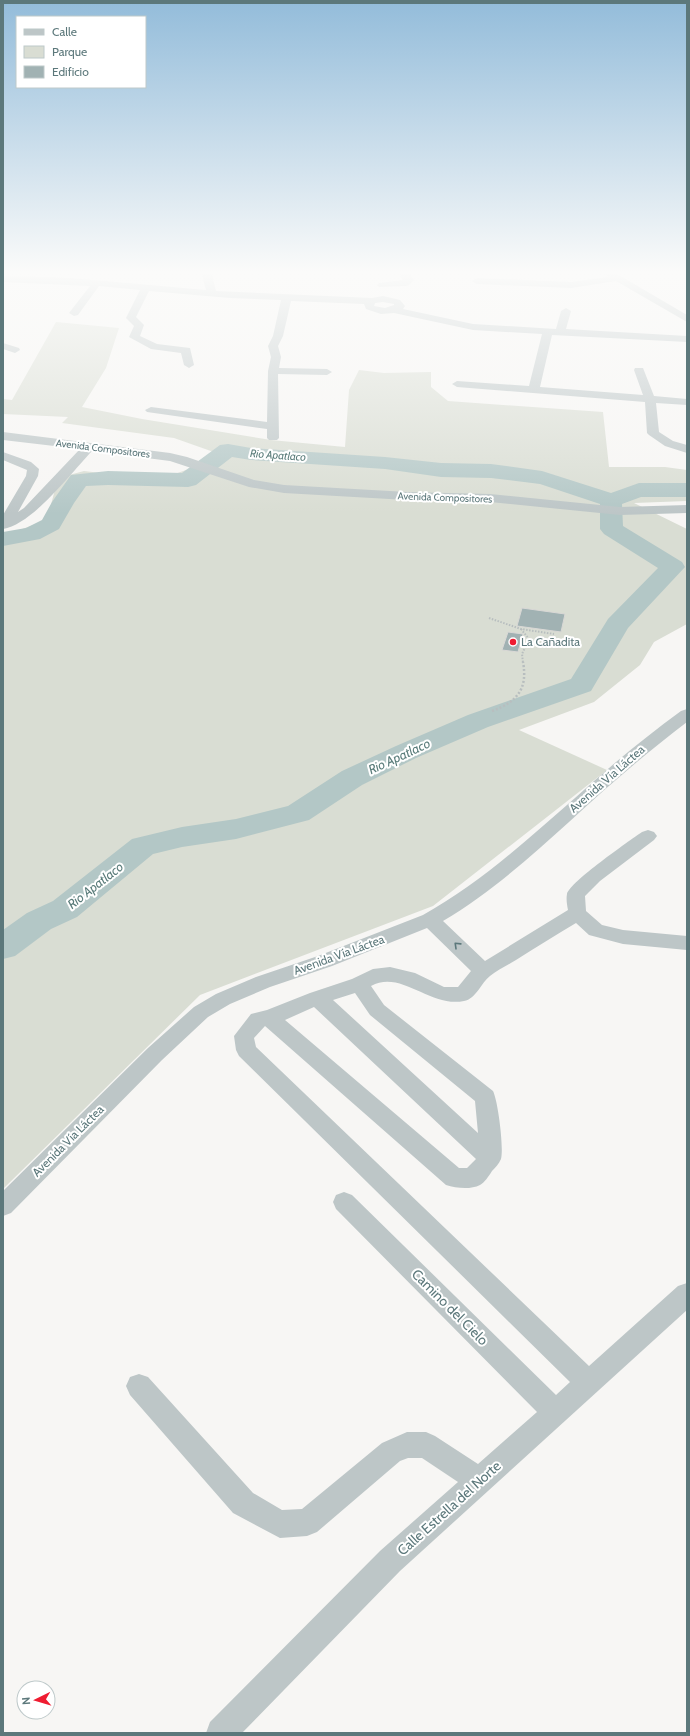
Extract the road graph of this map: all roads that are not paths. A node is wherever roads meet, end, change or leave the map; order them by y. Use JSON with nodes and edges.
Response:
{"nodes":[{"id":1,"x":187,"y":352,"type":"edge"},
{"id":2,"x":275,"y":352,"type":"edge"},
{"id":3,"x":543,"y":352,"type":"edge"},
{"id":4,"x":190,"y":365,"type":"dead end"},
{"id":5,"x":639,"y":370,"type":"dead end"},
{"id":6,"x":273,"y":371,"type":"junction"},
{"id":7,"x":327,"y":372,"type":"dead end"},
{"id":8,"x":457,"y":384,"type":"dead end"},
{"id":9,"x":534,"y":389,"type":"junction"},
{"id":10,"x":650,"y":399,"type":"junction"},
{"id":11,"x":687,"y":402,"type":"edge"},
{"id":12,"x":151,"y":410,"type":"dead end"},
{"id":13,"x":9,"y":438,"type":"edge"},
{"id":14,"x":90,"y":446,"type":"junction"},
{"id":15,"x":687,"y":449,"type":"edge"},
{"id":16,"x":3,"y":456,"type":"edge"},
{"id":17,"x":687,"y":508,"type":"edge"},
{"id":18,"x":3,"y":525,"type":"edge"},
{"id":19,"x":687,"y":714,"type":"edge"},
{"id":20,"x":648,"y":836,"type":"dead end"},
{"id":21,"x":577,"y":912,"type":"junction"},
{"id":22,"x":430,"y":920,"type":"junction"},
{"id":23,"x":687,"y":943,"type":"edge"},
{"id":24,"x":483,"y":971,"type":"junction"},
{"id":25,"x":359,"y":984,"type":"junction"},
{"id":26,"x":317,"y":998,"type":"junction"},
{"id":27,"x":269,"y":1018,"type":"junction"},
{"id":28,"x":490,"y":1158,"type":"junction"},
{"id":29,"x":344,"y":1202,"type":"dead end"},
{"id":30,"x":3,"y":1206,"type":"edge"},
{"id":31,"x":687,"y":1294,"type":"edge"},
{"id":32,"x":589,"y":1382,"type":"junction"},
{"id":33,"x":139,"y":1386,"type":"dead end"},
{"id":34,"x":555,"y":1412,"type":"junction"},
{"id":35,"x":480,"y":1481,"type":"junction"},
{"id":36,"x":221,"y":1733,"type":"edge"}],
"edges":[{"from":1,"to":4,"type":"street"},
{"from":2,"to":6,"type":"street"},
{"from":3,"to":9,"type":"street"},
{"from":5,"to":10,"type":"street"},
{"from":6,"to":7,"type":"street"},
{"from":6,"to":12,"type":"street"},
{"from":8,"to":9,"type":"street"},
{"from":9,"to":10,"type":"street"},
{"from":10,"to":11,"type":"street"},
{"from":10,"to":15,"type":"street"},
{"from":13,"to":14,"type":"street","name":"Avenida Compositores"},
{"from":13,"to":16,"type":"street"},
{"from":14,"to":17,"type":"street","name":"Avenida Compositores"},
{"from":14,"to":18,"type":"street"},
{"from":16,"to":18,"type":"street"},
{"from":19,"to":22,"type":"street","name":"Avenida Vía Láctea"},
{"from":20,"to":21,"type":"street"},
{"from":21,"to":23,"type":"street"},
{"from":21,"to":24,"type":"street"},
{"from":24,"to":22,"type":"street","one_way":true},
{"from":22,"to":30,"type":"street","name":"Avenida Vía Láctea"},
{"from":24,"to":25,"type":"street"},
{"from":25,"to":26,"type":"street"},
{"from":25,"to":28,"type":"street"},
{"from":26,"to":27,"type":"street"},
{"from":26,"to":28,"type":"street"},
{"from":27,"to":28,"type":"street"},
{"from":27,"to":32,"type":"street"},
{"from":29,"to":34,"type":"street","name":"Camino del Cielo"},
{"from":31,"to":32,"type":"street","name":"Calle Estrella del Norte"},
{"from":32,"to":34,"type":"street","name":"Calle Estrella del Norte"},
{"from":33,"to":35,"type":"street"},
{"from":34,"to":35,"type":"street","name":"Calle Estrella del Norte"},
{"from":35,"to":36,"type":"street","name":"Calle Estrella del Norte"}]}
